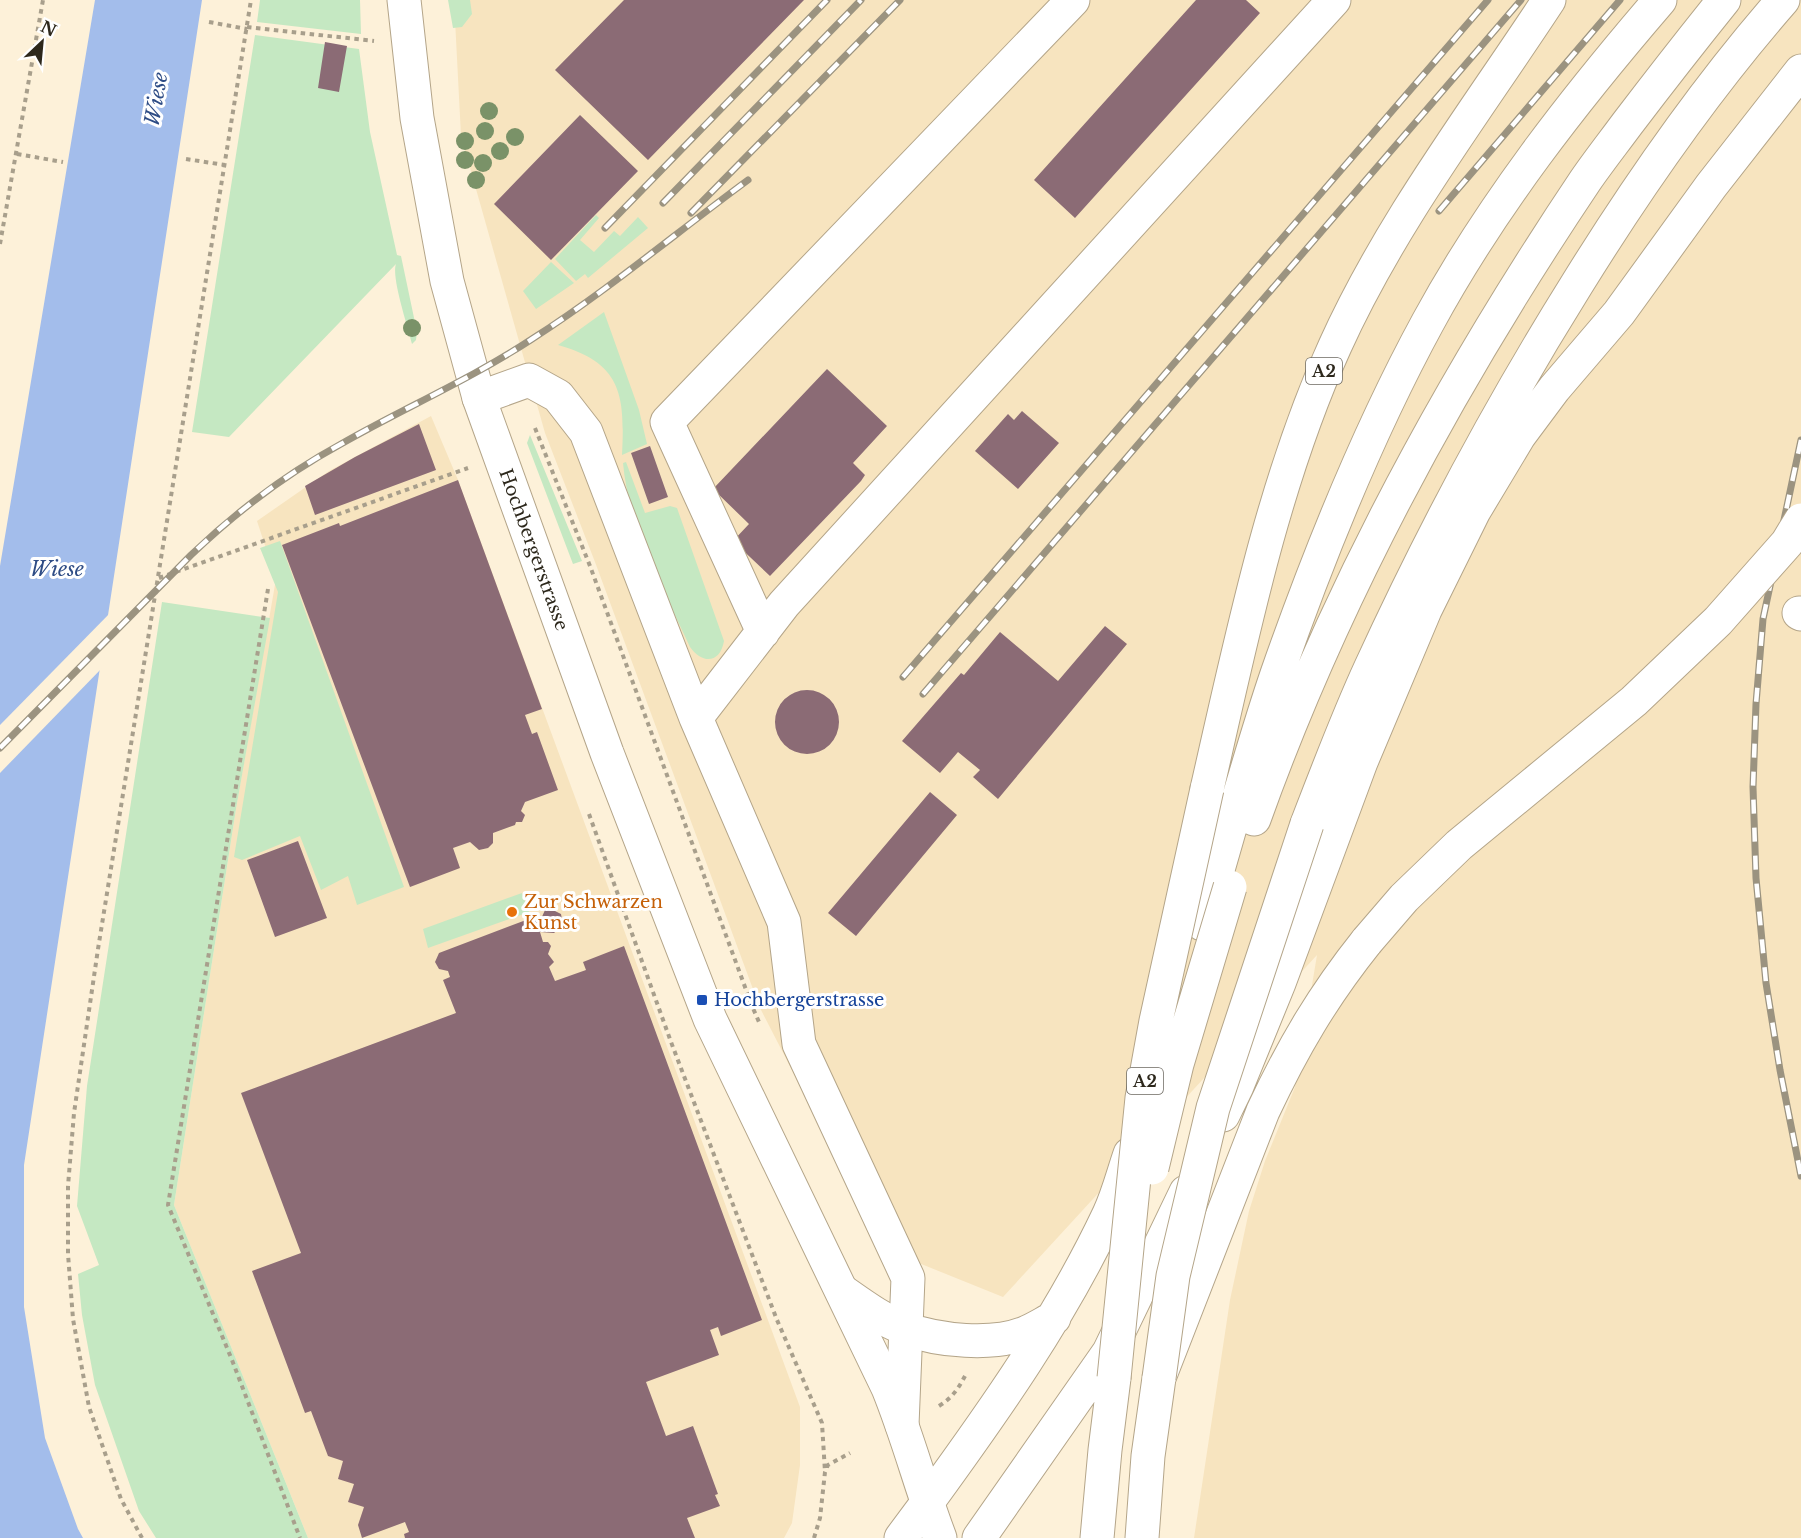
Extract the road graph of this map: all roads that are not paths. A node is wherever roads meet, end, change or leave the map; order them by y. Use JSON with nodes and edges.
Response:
{"nodes":[{"id":1,"x":404,"y":0,"type":"edge"},
{"id":2,"x":1073,"y":0,"type":"edge"},
{"id":3,"x":1334,"y":0,"type":"edge"},
{"id":4,"x":1549,"y":0,"type":"edge"},
{"id":5,"x":1660,"y":0,"type":"edge"},
{"id":6,"x":1724,"y":0,"type":"edge"},
{"id":7,"x":1783,"y":0,"type":"edge"},
{"id":8,"x":1801,"y":70,"type":"edge"},
{"id":9,"x":479,"y":398,"type":"junction"},
{"id":10,"x":1801,"y":520,"type":"edge"},
{"id":11,"x":762,"y":632,"type":"junction"},
{"id":12,"x":696,"y":718,"type":"junction"},
{"id":13,"x":842,"y":1291,"type":"junction"},
{"id":14,"x":1054,"y":1318,"type":"junction"},
{"id":15,"x":906,"y":1329,"type":"junction"},
{"id":16,"x":1114,"y":1378,"type":"junction"},
{"id":17,"x":1159,"y":1378,"type":"junction"},
{"id":18,"x":902,"y":1425,"type":"junction"},
{"id":19,"x":927,"y":1503,"type":"junction"},
{"id":20,"x":901,"y":1538,"type":"edge"},
{"id":21,"x":940,"y":1538,"type":"edge"},
{"id":22,"x":979,"y":1538,"type":"edge"},
{"id":23,"x":1097,"y":1538,"type":"edge"},
{"id":24,"x":1142,"y":1538,"type":"edge"}],
"edges":[{"from":1,"to":9,"type":"main road","name":"Hochbergerstrasse"},
{"from":2,"to":11,"type":"main road"},
{"from":3,"to":11,"type":"main road"},
{"from":4,"to":16,"type":"main road","number":"A2","bridge":true},
{"from":5,"to":14,"type":"main road"},
{"from":6,"to":16,"type":"main road","number":"A2","bridge":true},
{"from":7,"to":17,"type":"main road","bridge":true},
{"from":8,"to":22,"type":"main road"},
{"from":9,"to":12,"type":"main road"},
{"from":9,"to":13,"type":"main road","name":"Hochbergerstrasse"},
{"from":10,"to":17,"type":"main road","bridge":true},
{"from":11,"to":12,"type":"main road"},
{"from":12,"to":15,"type":"main road"},
{"from":13,"to":15,"type":"main road"},
{"from":13,"to":18,"type":"main road","name":"Hochbergerstrasse"},
{"from":14,"to":15,"type":"main road"},
{"from":14,"to":19,"type":"main road"},
{"from":15,"to":18,"type":"main road"},
{"from":16,"to":23,"type":"main road","number":"A2"},
{"from":17,"to":24,"type":"main road"},
{"from":18,"to":19,"type":"main road","name":"Hochbergerstrasse"},
{"from":19,"to":20,"type":"main road"},
{"from":19,"to":21,"type":"main road","name":"Hochbergerstrasse"}]}
